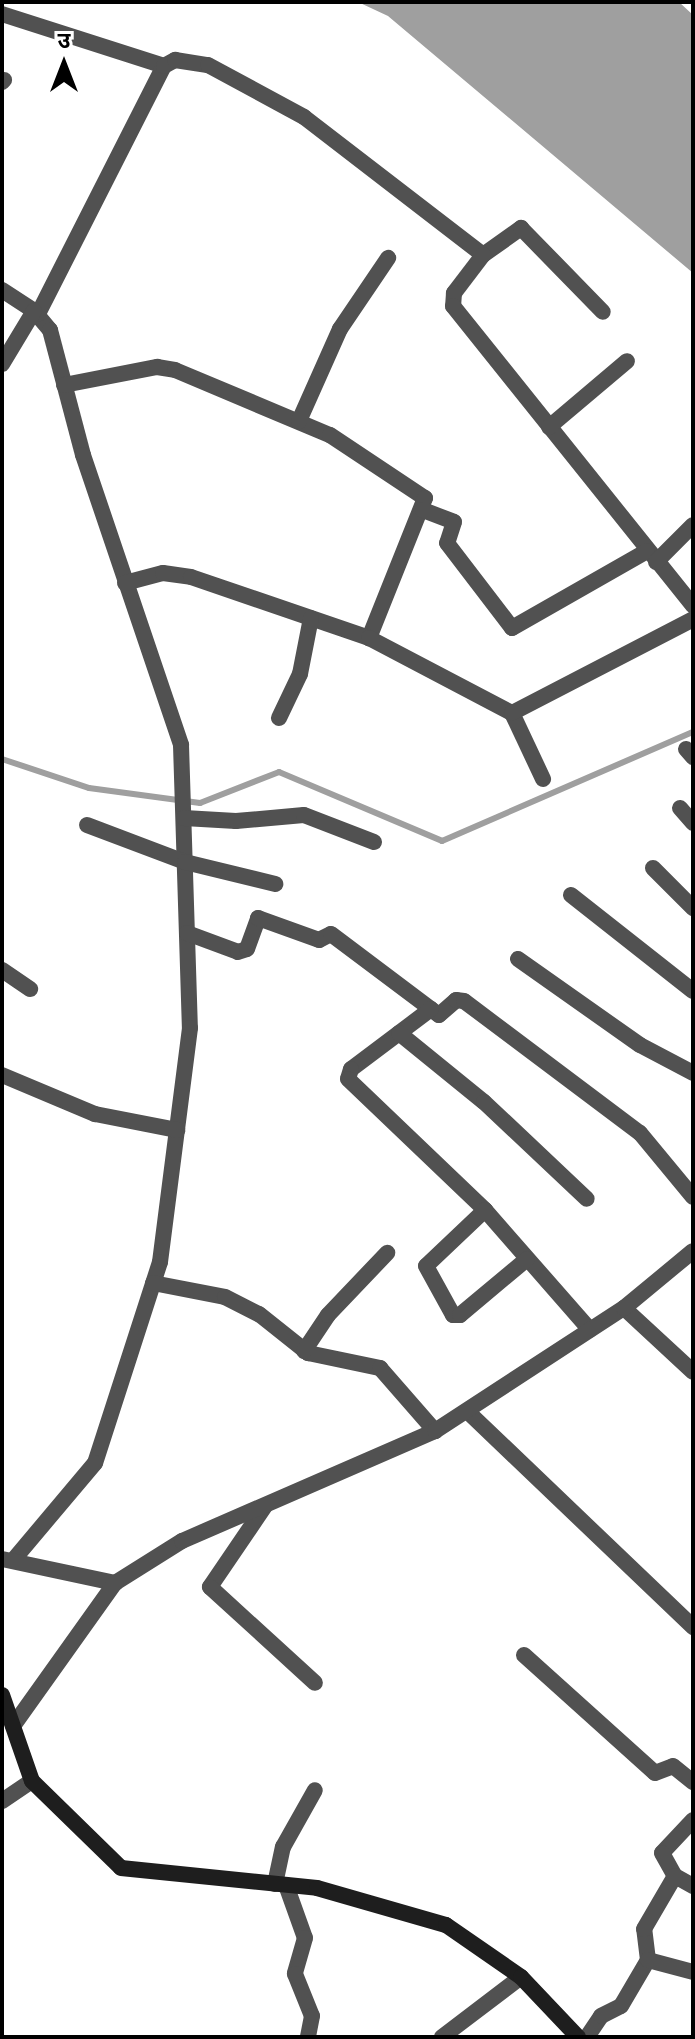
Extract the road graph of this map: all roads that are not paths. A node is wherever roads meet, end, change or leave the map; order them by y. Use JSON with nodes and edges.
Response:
{"nodes":[{"id":1,"x":2,"y":14,"type":"edge"},
{"id":2,"x":164,"y":66,"type":"junction"},
{"id":3,"x":483,"y":255,"type":"junction"},
{"id":4,"x":388,"y":258,"type":"dead end"},
{"id":5,"x":2,"y":290,"type":"edge"},
{"id":6,"x":603,"y":312,"type":"dead end"},
{"id":7,"x":36,"y":313,"type":"junction"},
{"id":8,"x":627,"y":361,"type":"dead end"},
{"id":9,"x":2,"y":364,"type":"edge"},
{"id":10,"x":64,"y":385,"type":"junction"},
{"id":11,"x":299,"y":421,"type":"junction"},
{"id":12,"x":549,"y":427,"type":"junction"},
{"id":13,"x":423,"y":510,"type":"junction"},
{"id":14,"x":693,"y":525,"type":"edge"},
{"id":15,"x":652,"y":556,"type":"junction"},
{"id":16,"x":125,"y":583,"type":"junction"},
{"id":17,"x":693,"y":606,"type":"edge"},
{"id":18,"x":311,"y":618,"type":"junction"},
{"id":19,"x":693,"y":619,"type":"edge"},
{"id":20,"x":369,"y":638,"type":"junction"},
{"id":21,"x":512,"y":713,"type":"junction"},
{"id":22,"x":279,"y":718,"type":"dead end"},
{"id":23,"x":543,"y":779,"type":"dead end"},
{"id":24,"x":680,"y":808,"type":"dead end"},
{"id":25,"x":184,"y":812,"type":"junction"},
{"id":26,"x":693,"y":823,"type":"edge"},
{"id":27,"x":87,"y":825,"type":"dead end"},
{"id":28,"x":374,"y":842,"type":"dead end"},
{"id":29,"x":185,"y":862,"type":"junction"},
{"id":30,"x":653,"y":868,"type":"dead end"},
{"id":31,"x":275,"y":884,"type":"dead end"},
{"id":32,"x":571,"y":895,"type":"dead end"},
{"id":33,"x":693,"y":908,"type":"edge"},
{"id":34,"x":187,"y":933,"type":"junction"},
{"id":35,"x":518,"y":959,"type":"dead end"},
{"id":36,"x":2,"y":970,"type":"edge"},
{"id":37,"x":30,"y":989,"type":"dead end"},
{"id":38,"x":693,"y":991,"type":"edge"},
{"id":39,"x":431,"y":1009,"type":"junction"},
{"id":40,"x":399,"y":1033,"type":"junction"},
{"id":41,"x":693,"y":1073,"type":"edge"},
{"id":42,"x":2,"y":1075,"type":"edge"},
{"id":43,"x":177,"y":1130,"type":"junction"},
{"id":44,"x":693,"y":1197,"type":"edge"},
{"id":45,"x":587,"y":1199,"type":"dead end"},
{"id":46,"x":485,"y":1210,"type":"junction"},
{"id":47,"x":693,"y":1251,"type":"edge"},
{"id":48,"x":387,"y":1253,"type":"dead end"},
{"id":49,"x":527,"y":1259,"type":"junction"},
{"id":50,"x":153,"y":1283,"type":"junction"},
{"id":51,"x":624,"y":1308,"type":"junction"},
{"id":52,"x":590,"y":1330,"type":"junction"},
{"id":53,"x":304,"y":1351,"type":"junction"},
{"id":54,"x":693,"y":1372,"type":"edge"},
{"id":55,"x":467,"y":1411,"type":"junction"},
{"id":56,"x":435,"y":1431,"type":"junction"},
{"id":57,"x":266,"y":1504,"type":"junction"},
{"id":58,"x":8,"y":1559,"type":"edge"},
{"id":59,"x":115,"y":1583,"type":"junction"},
{"id":60,"x":693,"y":1627,"type":"edge"},
{"id":61,"x":524,"y":1655,"type":"dead end"},
{"id":62,"x":315,"y":1683,"type":"dead end"},
{"id":63,"x":2,"y":1695,"type":"edge"},
{"id":64,"x":13,"y":1726,"type":"junction"},
{"id":65,"x":32,"y":1781,"type":"junction"},
{"id":66,"x":693,"y":1782,"type":"edge"},
{"id":67,"x":315,"y":1790,"type":"dead end"},
{"id":68,"x":2,"y":1801,"type":"edge"},
{"id":69,"x":693,"y":1820,"type":"edge"},
{"id":70,"x":675,"y":1876,"type":"junction"},
{"id":71,"x":280,"y":1885,"type":"junction"},
{"id":72,"x":693,"y":1886,"type":"edge"},
{"id":73,"x":648,"y":1960,"type":"junction"},
{"id":74,"x":693,"y":1972,"type":"edge"},
{"id":75,"x":521,"y":1977,"type":"junction"},
{"id":76,"x":308,"y":2037,"type":"edge"},
{"id":77,"x":442,"y":2037,"type":"edge"},
{"id":78,"x":578,"y":2037,"type":"edge"},
{"id":79,"x":587,"y":2037,"type":"edge"}],
"edges":[{"from":1,"to":2,"type":"street"},
{"from":2,"to":3,"type":"street"},
{"from":2,"to":7,"type":"street"},
{"from":3,"to":6,"type":"street"},
{"from":3,"to":12,"type":"street"},
{"from":4,"to":11,"type":"street"},
{"from":5,"to":7,"type":"street"},
{"from":7,"to":9,"type":"street"},
{"from":7,"to":10,"type":"street"},
{"from":8,"to":12,"type":"street"},
{"from":10,"to":11,"type":"street"},
{"from":10,"to":16,"type":"street"},
{"from":11,"to":13,"type":"street"},
{"from":12,"to":15,"type":"street"},
{"from":13,"to":15,"type":"street"},
{"from":13,"to":20,"type":"street"},
{"from":14,"to":15,"type":"street"},
{"from":15,"to":17,"type":"street"},
{"from":16,"to":18,"type":"street"},
{"from":16,"to":25,"type":"street"},
{"from":18,"to":20,"type":"street"},
{"from":18,"to":22,"type":"street"},
{"from":19,"to":21,"type":"street"},
{"from":20,"to":21,"type":"street"},
{"from":21,"to":23,"type":"street"},
{"from":24,"to":26,"type":"street"},
{"from":25,"to":28,"type":"street"},
{"from":25,"to":29,"type":"street"},
{"from":27,"to":29,"type":"street"},
{"from":29,"to":31,"type":"street"},
{"from":29,"to":34,"type":"street"},
{"from":30,"to":33,"type":"street"},
{"from":32,"to":38,"type":"street"},
{"from":34,"to":39,"type":"street"},
{"from":34,"to":43,"type":"street"},
{"from":35,"to":41,"type":"street"},
{"from":36,"to":37,"type":"street"},
{"from":39,"to":40,"type":"street"},
{"from":39,"to":44,"type":"street"},
{"from":40,"to":45,"type":"street"},
{"from":40,"to":46,"type":"street"},
{"from":42,"to":43,"type":"street"},
{"from":43,"to":50,"type":"street"},
{"from":46,"to":49,"type":"street"},
{"from":46,"to":49,"type":"street"},
{"from":47,"to":51,"type":"street"},
{"from":48,"to":53,"type":"street"},
{"from":49,"to":52,"type":"street"},
{"from":50,"to":53,"type":"street"},
{"from":50,"to":58,"type":"street"},
{"from":51,"to":52,"type":"street"},
{"from":51,"to":54,"type":"street"},
{"from":52,"to":55,"type":"street"},
{"from":53,"to":56,"type":"street"},
{"from":55,"to":56,"type":"street"},
{"from":55,"to":60,"type":"street"},
{"from":56,"to":57,"type":"street"},
{"from":57,"to":59,"type":"street"},
{"from":57,"to":62,"type":"street"},
{"from":58,"to":59,"type":"street"},
{"from":59,"to":64,"type":"street"},
{"from":61,"to":66,"type":"street"},
{"from":63,"to":64,"type":"street"},
{"from":64,"to":65,"type":"street"},
{"from":65,"to":68,"type":"street"},
{"from":65,"to":71,"type":"street"},
{"from":67,"to":71,"type":"street"},
{"from":69,"to":70,"type":"street"},
{"from":70,"to":72,"type":"street"},
{"from":70,"to":73,"type":"street"},
{"from":71,"to":75,"type":"street"},
{"from":71,"to":76,"type":"street"},
{"from":73,"to":74,"type":"street"},
{"from":73,"to":79,"type":"street"},
{"from":75,"to":77,"type":"street"},
{"from":75,"to":78,"type":"street"}]}
